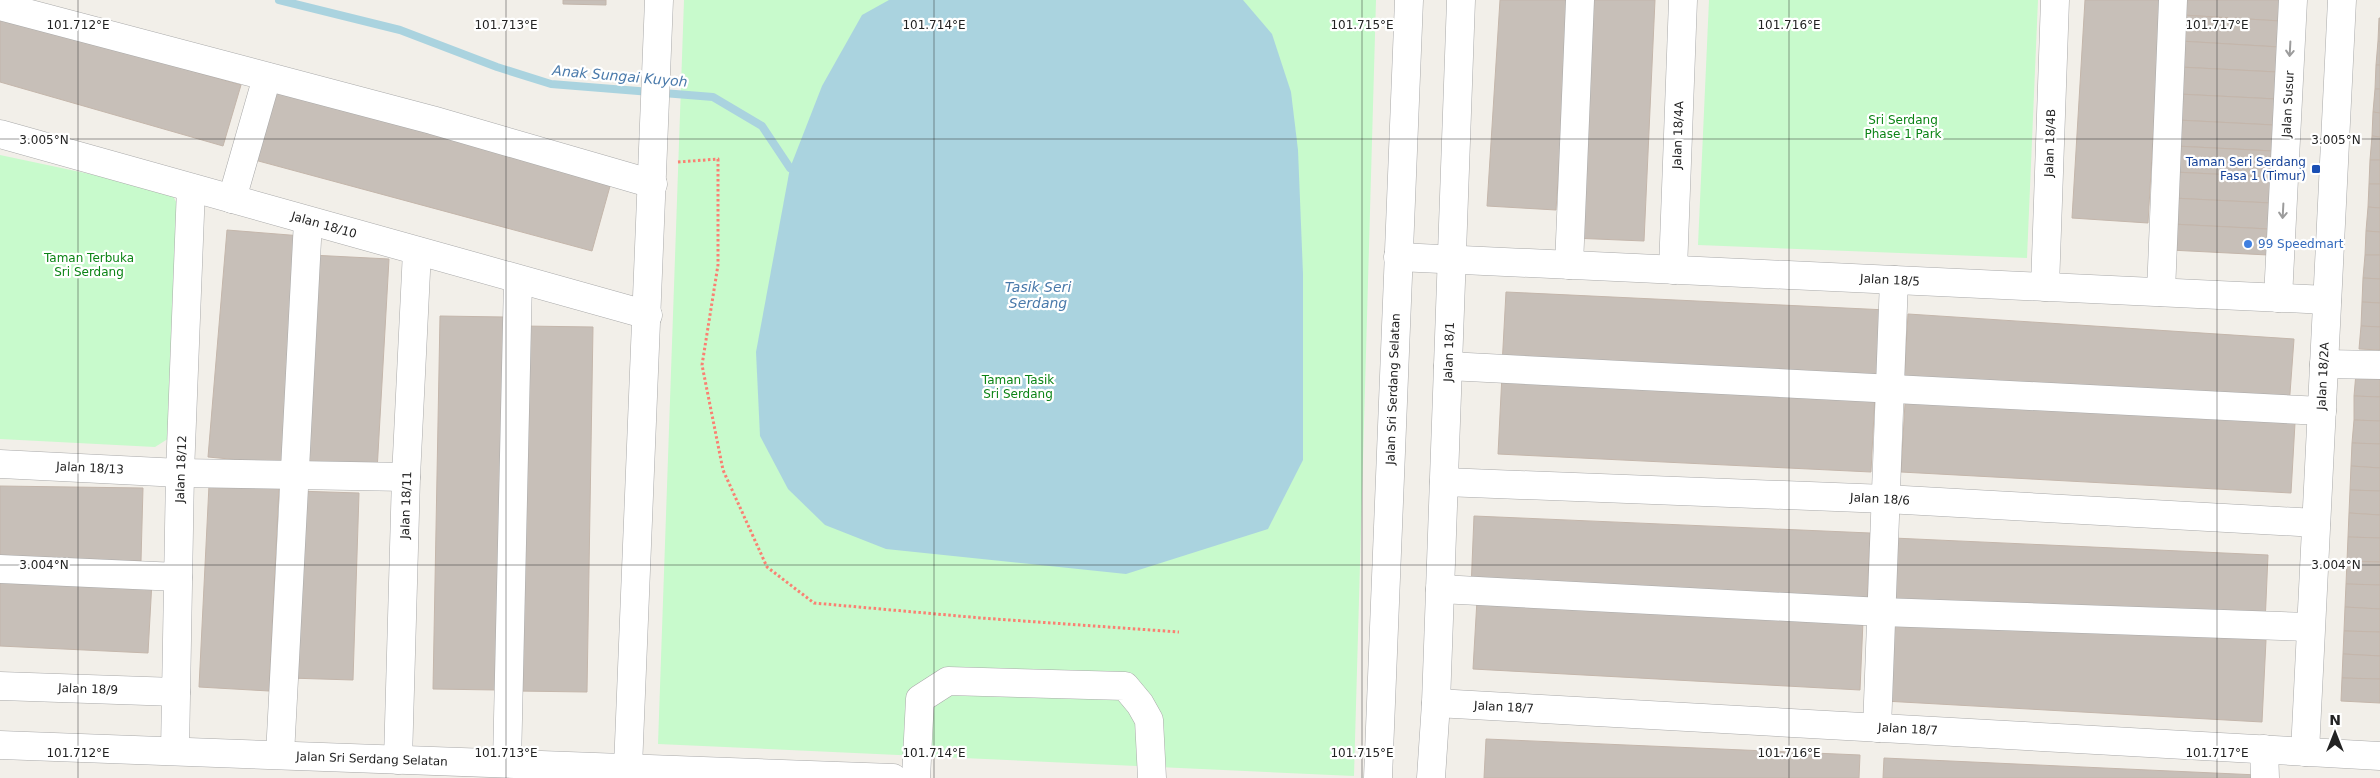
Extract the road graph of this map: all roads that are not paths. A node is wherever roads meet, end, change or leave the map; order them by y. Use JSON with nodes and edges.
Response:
{"nodes":[{"id":1,"x":659,"y":0,"type":"edge"},
{"id":2,"x":1408,"y":0,"type":"edge"},
{"id":3,"x":1461,"y":0,"type":"edge"},
{"id":4,"x":1580,"y":0,"type":"edge"},
{"id":5,"x":1683,"y":0,"type":"edge"},
{"id":6,"x":2055,"y":0,"type":"edge"},
{"id":7,"x":2174,"y":0,"type":"edge"},
{"id":8,"x":2293,"y":0,"type":"edge"},
{"id":9,"x":2342,"y":0,"type":"edge"},
{"id":10,"x":0,"y":6,"type":"edge"},
{"id":11,"x":267,"y":77,"type":"junction"},
{"id":12,"x":0,"y":134,"type":"edge"},
{"id":13,"x":654,"y":164,"type":"junction"},
{"id":14,"x":191,"y":188,"type":"junction"},
{"id":15,"x":232,"y":199,"type":"junction"},
{"id":16,"x":308,"y":220,"type":"junction"},
{"id":17,"x":417,"y":251,"type":"junction"},
{"id":18,"x":1398,"y":257,"type":"junction"},
{"id":19,"x":1452,"y":260,"type":"junction"},
{"id":20,"x":1569,"y":265,"type":"junction"},
{"id":21,"x":1674,"y":270,"type":"junction"},
{"id":22,"x":518,"y":280,"type":"junction"},
{"id":23,"x":1894,"y":280,"type":"junction"},
{"id":24,"x":2045,"y":287,"type":"junction"},
{"id":25,"x":2161,"y":292,"type":"junction"},
{"id":26,"x":2278,"y":298,"type":"junction"},
{"id":27,"x":2327,"y":300,"type":"junction"},
{"id":28,"x":648,"y":315,"type":"junction"},
{"id":29,"x":2324,"y":364,"type":"junction"},
{"id":30,"x":1448,"y":366,"type":"junction"},
{"id":31,"x":2380,"y":366,"type":"edge"},
{"id":32,"x":1890,"y":388,"type":"junction"},
{"id":33,"x":2322,"y":411,"type":"junction"},
{"id":34,"x":0,"y":464,"type":"edge"},
{"id":35,"x":180,"y":473,"type":"junction"},
{"id":36,"x":294,"y":475,"type":"junction"},
{"id":37,"x":406,"y":477,"type":"junction"},
{"id":38,"x":1444,"y":482,"type":"junction"},
{"id":39,"x":1886,"y":499,"type":"junction"},
{"id":40,"x":2316,"y":524,"type":"junction"},
{"id":41,"x":0,"y":569,"type":"edge"},
{"id":42,"x":178,"y":577,"type":"junction"},
{"id":43,"x":1440,"y":590,"type":"junction"},
{"id":44,"x":1882,"y":612,"type":"junction"},
{"id":45,"x":2310,"y":627,"type":"junction"},
{"id":46,"x":0,"y":686,"type":"edge"},
{"id":47,"x":176,"y":692,"type":"junction"},
{"id":48,"x":1436,"y":703,"type":"junction"},
{"id":49,"x":1877,"y":728,"type":"junction"},
{"id":50,"x":0,"y":745,"type":"edge"},
{"id":51,"x":2264,"y":749,"type":"junction"},
{"id":52,"x":176,"y":751,"type":"junction"},
{"id":53,"x":2305,"y":752,"type":"junction"},
{"id":54,"x":280,"y":755,"type":"junction"},
{"id":55,"x":2380,"y":756,"type":"edge"},
{"id":56,"x":398,"y":760,"type":"junction"},
{"id":57,"x":507,"y":764,"type":"junction"},
{"id":58,"x":628,"y":768,"type":"junction"},
{"id":59,"x":894,"y":778,"type":"edge"},
{"id":60,"x":916,"y":778,"type":"edge"},
{"id":61,"x":1152,"y":778,"type":"edge"},
{"id":62,"x":1378,"y":778,"type":"edge"},
{"id":63,"x":1431,"y":778,"type":"edge"},
{"id":64,"x":2265,"y":778,"type":"edge"}],
"edges":[{"from":1,"to":13,"type":"street"},
{"from":2,"to":18,"type":"street","name":"Jalan Sri Serdang Selatan"},
{"from":3,"to":19,"type":"street","name":"Jalan 18/1"},
{"from":4,"to":20,"type":"street"},
{"from":5,"to":21,"type":"street","name":"Jalan 18/4A"},
{"from":6,"to":24,"type":"street","name":"Jalan 18/4B"},
{"from":7,"to":25,"type":"street"},
{"from":8,"to":26,"type":"street","name":"Jalan Susur","one_way":true},
{"from":9,"to":27,"type":"street","name":"Jalan 18/2A"},
{"from":10,"to":11,"type":"street"},
{"from":11,"to":13,"type":"street"},
{"from":11,"to":15,"type":"street"},
{"from":12,"to":14,"type":"street","name":"Jalan 18/10"},
{"from":13,"to":28,"type":"street"},
{"from":14,"to":15,"type":"street","name":"Jalan 18/10"},
{"from":14,"to":35,"type":"street","name":"Jalan 18/12"},
{"from":15,"to":16,"type":"street","name":"Jalan 18/10"},
{"from":16,"to":17,"type":"street","name":"Jalan 18/10"},
{"from":16,"to":36,"type":"street"},
{"from":17,"to":22,"type":"street","name":"Jalan 18/10"},
{"from":17,"to":37,"type":"street","name":"Jalan 18/11"},
{"from":18,"to":19,"type":"street","name":"Jalan 18/5"},
{"from":18,"to":62,"type":"street","name":"Jalan Sri Serdang Selatan"},
{"from":19,"to":20,"type":"street","name":"Jalan 18/5"},
{"from":19,"to":30,"type":"street","name":"Jalan 18/1"},
{"from":20,"to":21,"type":"street","name":"Jalan 18/5"},
{"from":21,"to":23,"type":"street","name":"Jalan 18/5"},
{"from":22,"to":28,"type":"street","name":"Jalan 18/10"},
{"from":22,"to":57,"type":"street"},
{"from":23,"to":24,"type":"street","name":"Jalan 18/5"},
{"from":23,"to":32,"type":"street"},
{"from":24,"to":25,"type":"street","name":"Jalan 18/5"},
{"from":25,"to":26,"type":"street","name":"Jalan 18/5"},
{"from":26,"to":27,"type":"street","name":"Jalan 18/5"},
{"from":27,"to":29,"type":"street","name":"Jalan 18/2A"},
{"from":28,"to":58,"type":"street"},
{"from":29,"to":31,"type":"street"},
{"from":29,"to":33,"type":"street","name":"Jalan 18/2A"},
{"from":30,"to":32,"type":"street"},
{"from":30,"to":38,"type":"street","name":"Jalan 18/1"},
{"from":32,"to":33,"type":"street"},
{"from":32,"to":39,"type":"street"},
{"from":33,"to":40,"type":"street","name":"Jalan 18/2A"},
{"from":34,"to":35,"type":"street","name":"Jalan 18/13"},
{"from":35,"to":36,"type":"street","name":"Jalan 18/13"},
{"from":35,"to":42,"type":"street","name":"Jalan 18/12"},
{"from":36,"to":37,"type":"street","name":"Jalan 18/13"},
{"from":36,"to":54,"type":"street"},
{"from":37,"to":56,"type":"street","name":"Jalan 18/11"},
{"from":38,"to":39,"type":"street","name":"Jalan 18/6"},
{"from":38,"to":43,"type":"street","name":"Jalan 18/1"},
{"from":39,"to":40,"type":"street","name":"Jalan 18/6"},
{"from":39,"to":44,"type":"street"},
{"from":40,"to":45,"type":"street","name":"Jalan 18/2A"},
{"from":41,"to":42,"type":"street"},
{"from":42,"to":47,"type":"street","name":"Jalan 18/12"},
{"from":43,"to":44,"type":"street"},
{"from":43,"to":48,"type":"street","name":"Jalan 18/1"},
{"from":44,"to":45,"type":"street"},
{"from":44,"to":49,"type":"street"},
{"from":45,"to":53,"type":"street","name":"Jalan 18/2A"},
{"from":46,"to":47,"type":"street","name":"Jalan 18/9"},
{"from":47,"to":52,"type":"street","name":"Jalan 18/12"},
{"from":48,"to":49,"type":"street","name":"Jalan 18/7"},
{"from":48,"to":63,"type":"street","name":"Jalan 18/1"},
{"from":49,"to":51,"type":"street","name":"Jalan 18/7"},
{"from":50,"to":52,"type":"street","name":"Jalan Sri Serdang Selatan"},
{"from":51,"to":53,"type":"street","name":"Jalan 18/7"},
{"from":51,"to":64,"type":"street"},
{"from":52,"to":54,"type":"street","name":"Jalan Sri Serdang Selatan"},
{"from":53,"to":55,"type":"street","name":"Jalan 18/7"},
{"from":54,"to":56,"type":"street","name":"Jalan Sri Serdang Selatan"},
{"from":56,"to":57,"type":"street","name":"Jalan Sri Serdang Selatan"},
{"from":57,"to":58,"type":"street","name":"Jalan Sri Serdang Selatan"},
{"from":58,"to":59,"type":"street","name":"Jalan Sri Serdang Selatan"},
{"from":60,"to":61,"type":"street"}]}
